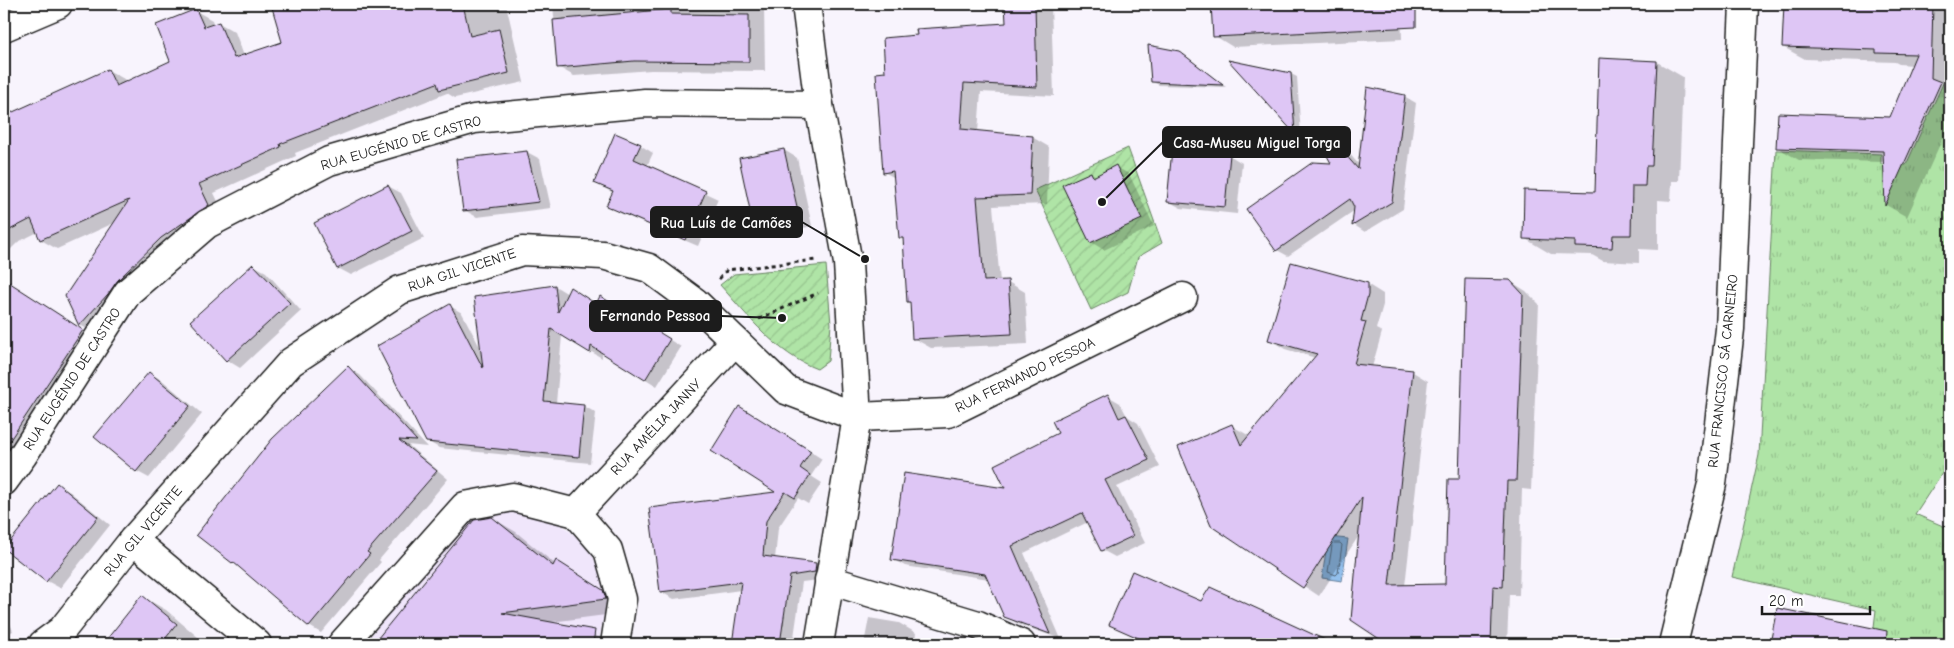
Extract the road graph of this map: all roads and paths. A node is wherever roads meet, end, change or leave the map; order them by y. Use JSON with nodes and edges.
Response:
{"nodes":[{"id":1,"x":58,"y":4,"type":"edge"},
{"id":2,"x":806,"y":4,"type":"edge"},
{"id":3,"x":1744,"y":4,"type":"edge"},
{"id":4,"x":4,"y":27,"type":"edge"},
{"id":5,"x":819,"y":105,"type":"junction"},
{"id":6,"x":848,"y":268,"type":"junction"},
{"id":7,"x":1183,"y":297,"type":"dead end"},
{"id":8,"x":695,"y":302,"type":"junction"},
{"id":9,"x":735,"y":341,"type":"junction"},
{"id":10,"x":857,"y":417,"type":"junction"},
{"id":11,"x":4,"y":481,"type":"edge"},
{"id":12,"x":576,"y":513,"type":"junction"},
{"id":13,"x":133,"y":540,"type":"junction"},
{"id":14,"x":829,"y":580,"type":"junction"},
{"id":15,"x":43,"y":644,"type":"edge"},
{"id":16,"x":257,"y":644,"type":"edge"},
{"id":17,"x":342,"y":644,"type":"edge"},
{"id":18,"x":615,"y":644,"type":"edge"},
{"id":19,"x":819,"y":644,"type":"edge"},
{"id":20,"x":1021,"y":644,"type":"edge"},
{"id":21,"x":1672,"y":644,"type":"edge"}],
"edges":[{"from":1,"to":4,"type":"street"},
{"from":2,"to":5,"type":"street"},
{"from":3,"to":21,"type":"street","name":"RUA FRANCISCO SÁ CARNEIRO"},
{"from":5,"to":6,"type":"street"},
{"from":5,"to":11,"type":"street","name":"RUA EUGÉNIO DE CASTRO"},
{"from":6,"to":8,"type":"path"},
{"from":6,"to":9,"type":"path"},
{"from":6,"to":10,"type":"street"},
{"from":7,"to":10,"type":"street","name":"RUA FERNANDO PESSOA"},
{"from":8,"to":9,"type":"street","name":"RUA GIL VICENTE"},
{"from":8,"to":13,"type":"street","name":"RUA GIL VICENTE"},
{"from":9,"to":10,"type":"street","name":"RUA GIL VICENTE"},
{"from":9,"to":12,"type":"street","name":"RUA AMÉLIA JANNY"},
{"from":10,"to":14,"type":"street"},
{"from":12,"to":17,"type":"street"},
{"from":12,"to":18,"type":"street"},
{"from":13,"to":15,"type":"street","name":"RUA GIL VICENTE"},
{"from":13,"to":16,"type":"street"},
{"from":14,"to":19,"type":"street"},
{"from":14,"to":20,"type":"street"}]}
